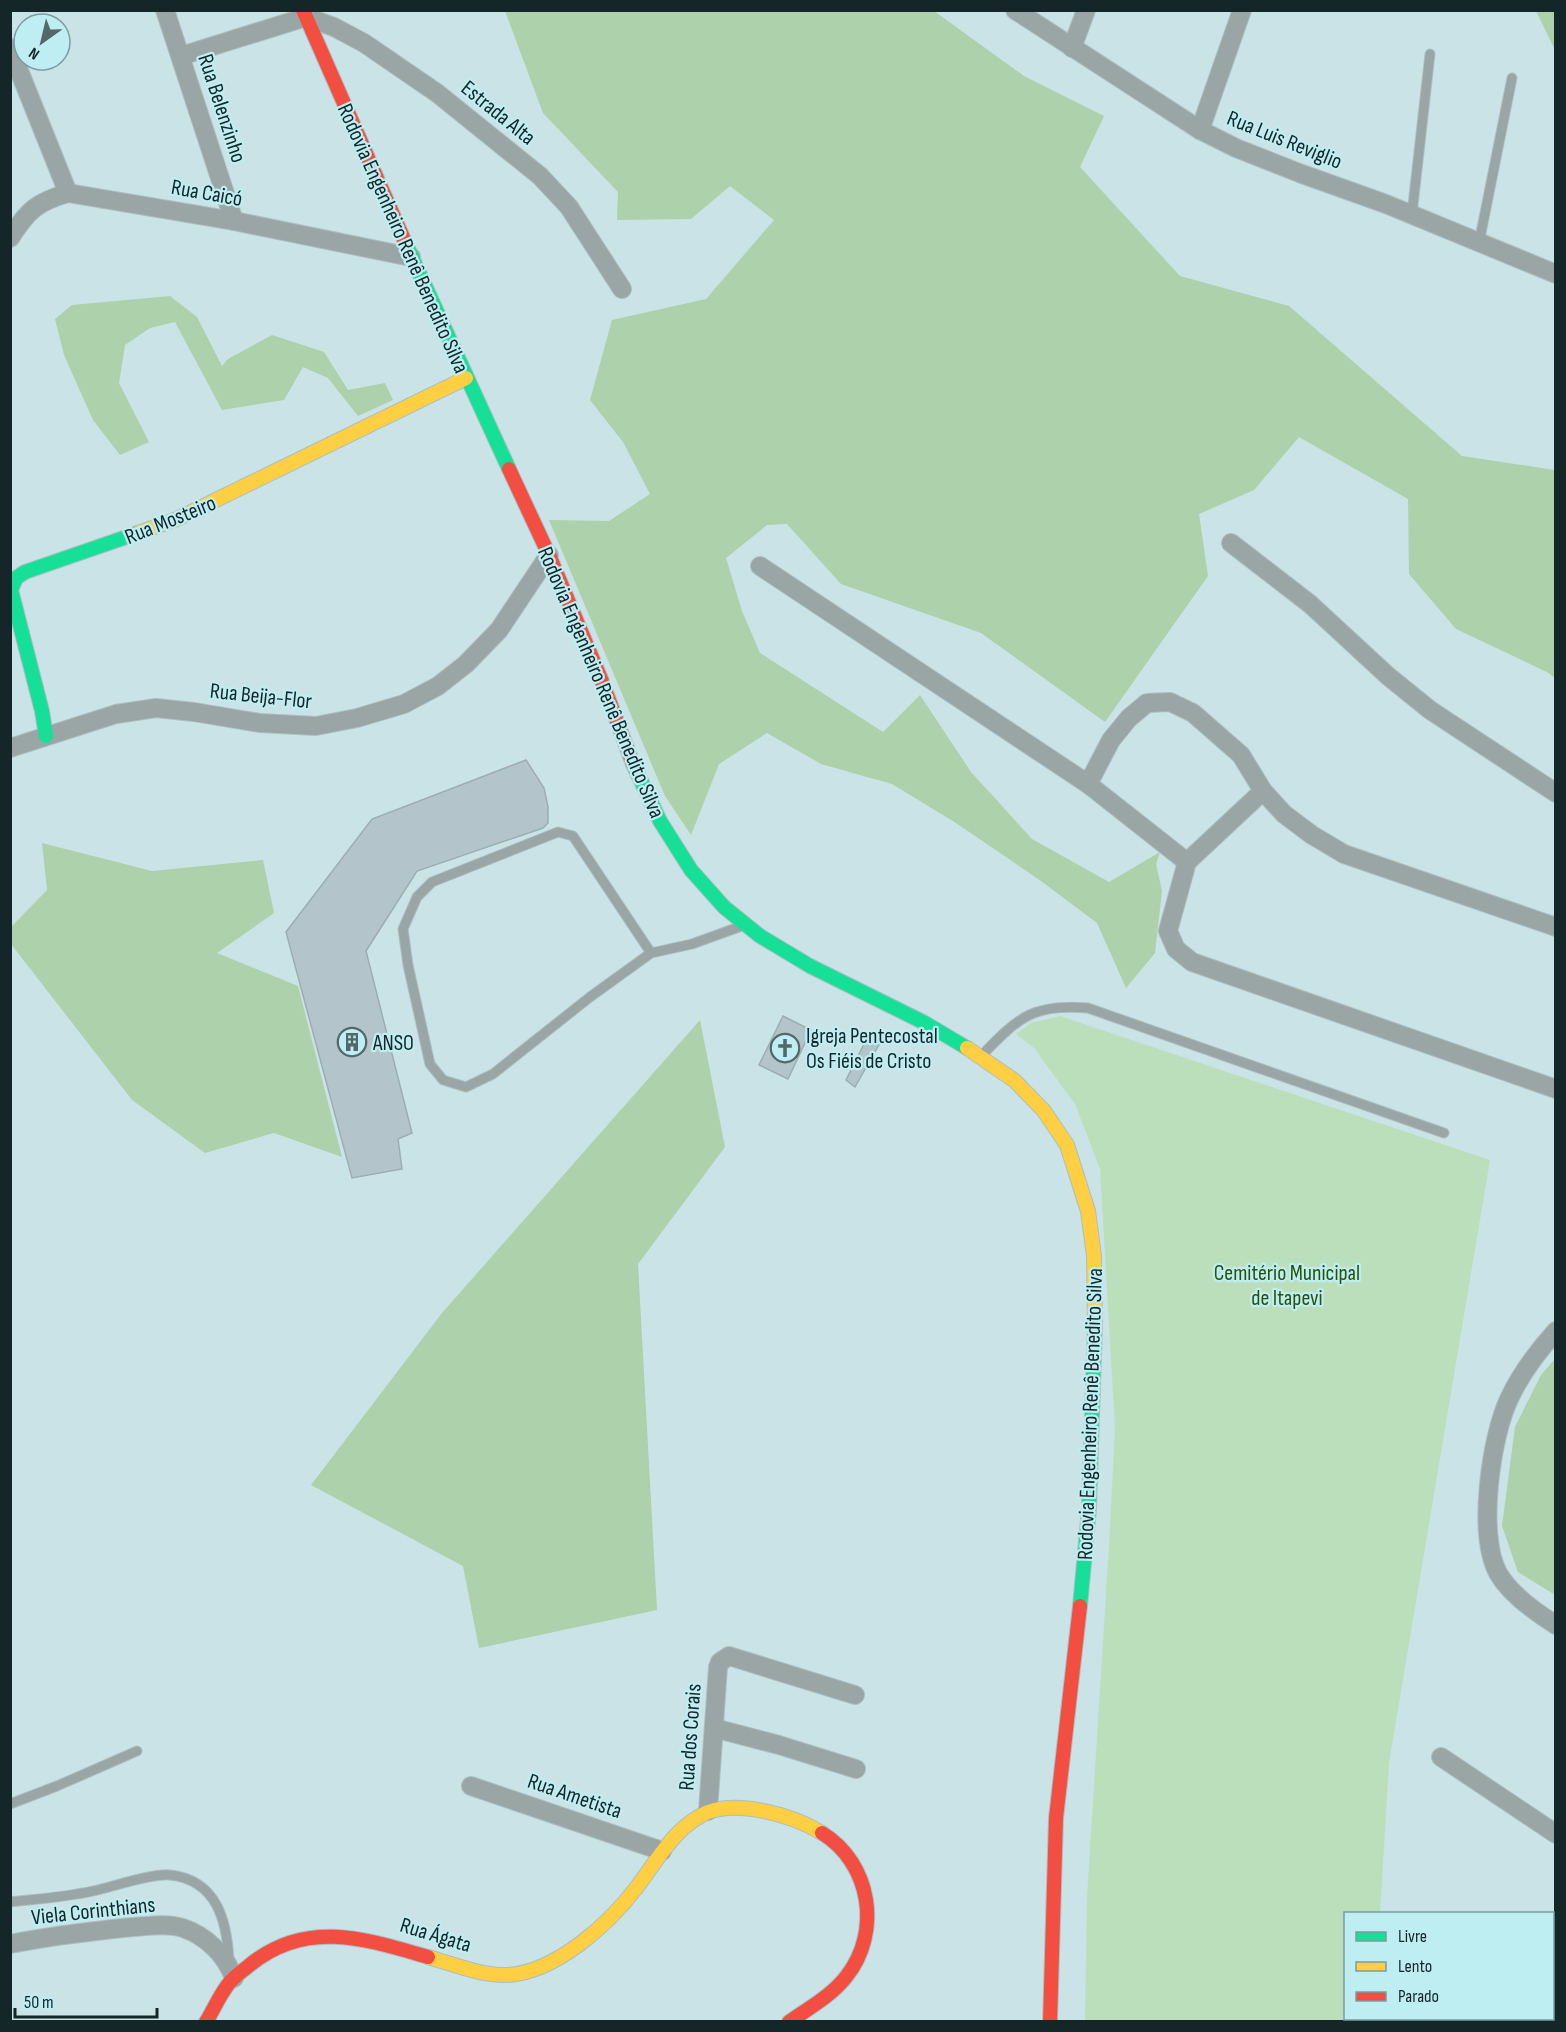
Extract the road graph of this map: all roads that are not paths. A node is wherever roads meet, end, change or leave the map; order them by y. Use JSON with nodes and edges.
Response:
{"nodes":[{"id":1,"x":165,"y":10,"type":"edge"},
{"id":2,"x":1015,"y":10,"type":"edge"},
{"id":3,"x":1086,"y":10,"type":"edge"},
{"id":4,"x":1242,"y":10,"type":"edge"},
{"id":5,"x":304,"y":14,"type":"edge"},
{"id":6,"x":10,"y":48,"type":"edge"},
{"id":7,"x":1072,"y":48,"type":"junction"},
{"id":8,"x":1430,"y":54,"type":"dead end"},
{"id":9,"x":181,"y":56,"type":"junction"},
{"id":10,"x":1512,"y":78,"type":"dead end"},
{"id":11,"x":1200,"y":130,"type":"junction"},
{"id":12,"x":68,"y":193,"type":"junction"},
{"id":13,"x":1412,"y":214,"type":"junction"},
{"id":14,"x":234,"y":221,"type":"junction"},
{"id":15,"x":10,"y":238,"type":"edge"},
{"id":16,"x":1479,"y":243,"type":"junction"},
{"id":17,"x":411,"y":257,"type":"junction"},
{"id":18,"x":1556,"y":274,"type":"edge"},
{"id":19,"x":622,"y":289,"type":"dead end"},
{"id":20,"x":466,"y":378,"type":"junction"},
{"id":21,"x":1232,"y":543,"type":"dead end"},
{"id":22,"x":549,"y":555,"type":"junction"},
{"id":23,"x":760,"y":566,"type":"dead end"},
{"id":24,"x":46,"y":736,"type":"junction"},
{"id":25,"x":10,"y":748,"type":"edge"},
{"id":26,"x":1088,"y":783,"type":"junction"},
{"id":27,"x":1263,"y":791,"type":"junction"},
{"id":28,"x":1556,"y":793,"type":"edge"},
{"id":29,"x":1187,"y":862,"type":"junction"},
{"id":30,"x":745,"y":925,"type":"junction"},
{"id":31,"x":1556,"y":927,"type":"edge"},
{"id":32,"x":651,"y":953,"type":"junction"},
{"id":33,"x":981,"y":1056,"type":"junction"},
{"id":34,"x":1556,"y":1089,"type":"edge"},
{"id":35,"x":1444,"y":1133,"type":"dead end"},
{"id":36,"x":1556,"y":1331,"type":"edge"},
{"id":37,"x":1556,"y":1624,"type":"edge"},
{"id":38,"x":855,"y":1695,"type":"dead end"},
{"id":39,"x":714,"y":1728,"type":"junction"},
{"id":40,"x":137,"y":1751,"type":"dead end"},
{"id":41,"x":1441,"y":1757,"type":"dead end"},
{"id":42,"x":856,"y":1769,"type":"dead end"},
{"id":43,"x":471,"y":1786,"type":"dead end"},
{"id":44,"x":10,"y":1804,"type":"edge"},
{"id":45,"x":708,"y":1811,"type":"junction"},
{"id":46,"x":1556,"y":1834,"type":"edge"},
{"id":47,"x":662,"y":1851,"type":"junction"},
{"id":48,"x":10,"y":1902,"type":"edge"},
{"id":49,"x":10,"y":1944,"type":"edge"},
{"id":50,"x":231,"y":1971,"type":"junction"},
{"id":51,"x":206,"y":2022,"type":"edge"},
{"id":52,"x":789,"y":2022,"type":"edge"},
{"id":53,"x":1050,"y":2022,"type":"edge"}],
"edges":[{"from":1,"to":9,"type":"street","name":"Rua Belenzinho"},
{"from":2,"to":7,"type":"street","name":"Rua Luis Reviglio"},
{"from":3,"to":7,"type":"street"},
{"from":4,"to":11,"type":"street"},
{"from":5,"to":9,"type":"street"},
{"from":5,"to":17,"type":"main road","name":"Rodovia Engenheiro Renê Benedito Silva"},
{"from":5,"to":19,"type":"street","name":"Estrada Alta"},
{"from":6,"to":12,"type":"street"},
{"from":7,"to":11,"type":"street","name":"Rua Luis Reviglio"},
{"from":8,"to":13,"type":"lane"},
{"from":9,"to":14,"type":"street","name":"Rua Belenzinho"},
{"from":10,"to":16,"type":"lane"},
{"from":11,"to":13,"type":"street","name":"Rua Luis Reviglio"},
{"from":12,"to":14,"type":"street","name":"Rua Caicó"},
{"from":12,"to":15,"type":"street","name":"Rua Caicó"},
{"from":13,"to":16,"type":"street","name":"Rua Luis Reviglio"},
{"from":14,"to":17,"type":"street","name":"Rua Caicó"},
{"from":16,"to":18,"type":"street","name":"Rua Luis Reviglio"},
{"from":17,"to":20,"type":"main road","name":"Rodovia Engenheiro Renê Benedito Silva"},
{"from":20,"to":22,"type":"main road","name":"Rodovia Engenheiro Renê Benedito Silva"},
{"from":20,"to":24,"type":"main road","name":"Rua Mosteiro"},
{"from":21,"to":28,"type":"street"},
{"from":22,"to":24,"type":"street","name":"Rua Beija-Flor"},
{"from":22,"to":30,"type":"main road","name":"Rodovia Engenheiro Renê Benedito Silva"},
{"from":23,"to":26,"type":"street"},
{"from":24,"to":25,"type":"street","name":"Rua Beija-Flor"},
{"from":26,"to":27,"type":"street"},
{"from":26,"to":29,"type":"street"},
{"from":27,"to":29,"type":"street"},
{"from":27,"to":31,"type":"street"},
{"from":29,"to":34,"type":"street"},
{"from":30,"to":32,"type":"lane"},
{"from":30,"to":33,"type":"main road","name":"Rodovia Engenheiro Renê Benedito Silva"},
{"from":32,"to":32,"type":"lane"},
{"from":33,"to":35,"type":"lane"},
{"from":33,"to":53,"type":"main road","name":"Rodovia Engenheiro Renê Benedito Silva"},
{"from":36,"to":37,"type":"street"},
{"from":38,"to":39,"type":"street","name":"Rua dos Corais"},
{"from":39,"to":42,"type":"street"},
{"from":39,"to":45,"type":"street","name":"Rua dos Corais"},
{"from":40,"to":44,"type":"lane"},
{"from":41,"to":46,"type":"street"},
{"from":43,"to":47,"type":"street","name":"Rua Ametista"},
{"from":45,"to":47,"type":"main road","name":"Rua dos Corais"},
{"from":45,"to":52,"type":"main road","name":"Rua dos Corais"},
{"from":47,"to":50,"type":"main road","name":"Rua Ágata"},
{"from":48,"to":50,"type":"lane"},
{"from":49,"to":50,"type":"street","name":"Viela Corinthians"},
{"from":50,"to":51,"type":"main road","name":"Rua Ágata"}]}
